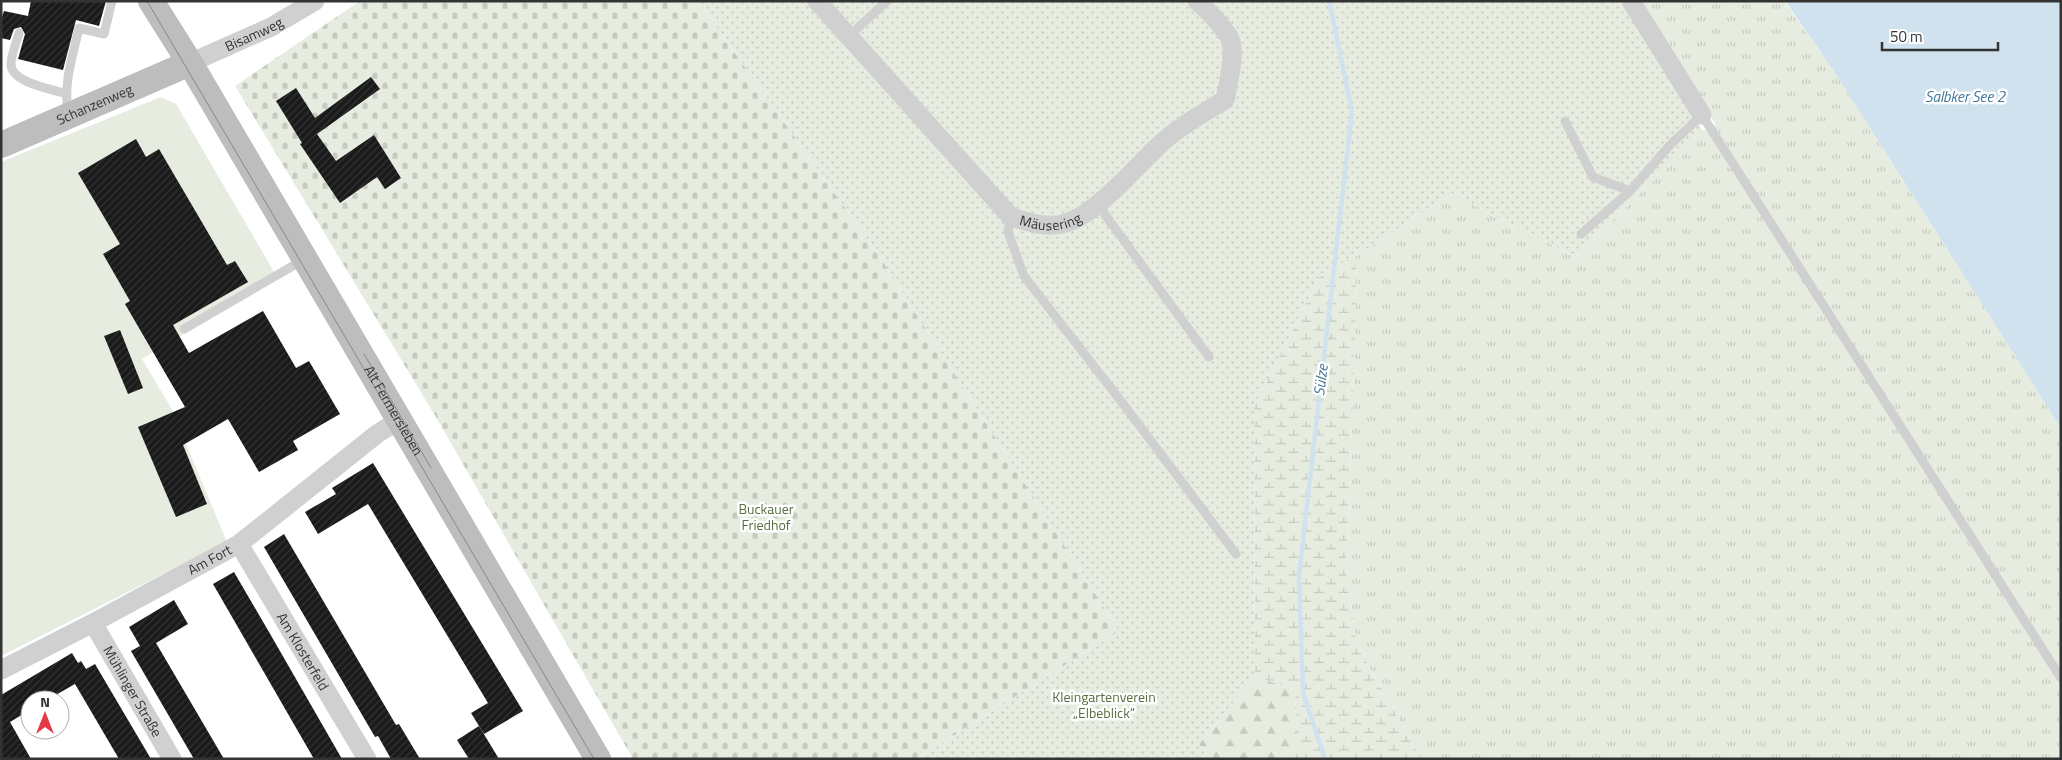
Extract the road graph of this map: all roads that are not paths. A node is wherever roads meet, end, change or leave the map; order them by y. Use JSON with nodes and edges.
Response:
{"nodes":[{"id":1,"x":112,"y":1,"type":"edge"},
{"id":2,"x":151,"y":1,"type":"edge"},
{"id":3,"x":315,"y":1,"type":"edge"},
{"id":4,"x":817,"y":1,"type":"edge"},
{"id":5,"x":888,"y":1,"type":"edge"},
{"id":6,"x":1197,"y":1,"type":"edge"},
{"id":7,"x":1631,"y":1,"type":"edge"},
{"id":8,"x":19,"y":33,"type":"dead end"},
{"id":9,"x":849,"y":36,"type":"junction"},
{"id":10,"x":190,"y":63,"type":"junction"},
{"id":11,"x":68,"y":105,"type":"junction"},
{"id":12,"x":1702,"y":114,"type":"junction"},
{"id":13,"x":1566,"y":121,"type":"dead end"},
{"id":14,"x":1,"y":145,"type":"edge"},
{"id":15,"x":1630,"y":191,"type":"junction"},
{"id":16,"x":1098,"y":205,"type":"junction"},
{"id":17,"x":1011,"y":217,"type":"junction"},
{"id":18,"x":1581,"y":234,"type":"dead end"},
{"id":19,"x":304,"y":260,"type":"junction"},
{"id":20,"x":184,"y":329,"type":"dead end"},
{"id":21,"x":1209,"y":357,"type":"dead end"},
{"id":22,"x":400,"y":420,"type":"junction"},
{"id":23,"x":239,"y":544,"type":"junction"},
{"id":24,"x":1236,"y":554,"type":"dead end"},
{"id":25,"x":92,"y":623,"type":"junction"},
{"id":26,"x":1,"y":670,"type":"edge"},
{"id":27,"x":2061,"y":678,"type":"edge"},
{"id":28,"x":597,"y":758,"type":"edge"},
{"id":29,"x":172,"y":759,"type":"edge"},
{"id":30,"x":367,"y":759,"type":"edge"}],
"edges":[{"from":1,"to":11,"type":"lane"},
{"from":2,"to":10,"type":"main road","name":"Alt Fermersleben"},
{"from":3,"to":10,"type":"street","name":"Bisamweg"},
{"from":4,"to":9,"type":"street","name":"Mäusering"},
{"from":5,"to":9,"type":"lane"},
{"from":6,"to":16,"type":"street","name":"Mäusering"},
{"from":7,"to":12,"type":"street"},
{"from":8,"to":11,"type":"lane"},
{"from":9,"to":17,"type":"street","name":"Mäusering"},
{"from":10,"to":11,"type":"main road","name":"Schanzenweg"},
{"from":10,"to":19,"type":"main road","name":"Alt Fermersleben"},
{"from":11,"to":14,"type":"main road","name":"Schanzenweg"},
{"from":12,"to":15,"type":"lane"},
{"from":12,"to":27,"type":"lane"},
{"from":13,"to":15,"type":"lane"},
{"from":15,"to":18,"type":"lane"},
{"from":16,"to":17,"type":"street","name":"Mäusering"},
{"from":16,"to":21,"type":"lane"},
{"from":17,"to":24,"type":"lane"},
{"from":19,"to":20,"type":"lane"},
{"from":19,"to":22,"type":"main road","name":"Alt Fermersleben"},
{"from":22,"to":23,"type":"street","name":"Am Fort"},
{"from":22,"to":28,"type":"main road","name":"Alt Fermersleben"},
{"from":23,"to":25,"type":"street","name":"Am Fort"},
{"from":23,"to":30,"type":"street","name":"Am Klosterfeld"},
{"from":25,"to":26,"type":"street","name":"Am Fort"},
{"from":25,"to":29,"type":"street","name":"Mühlinger Straße"}]}
